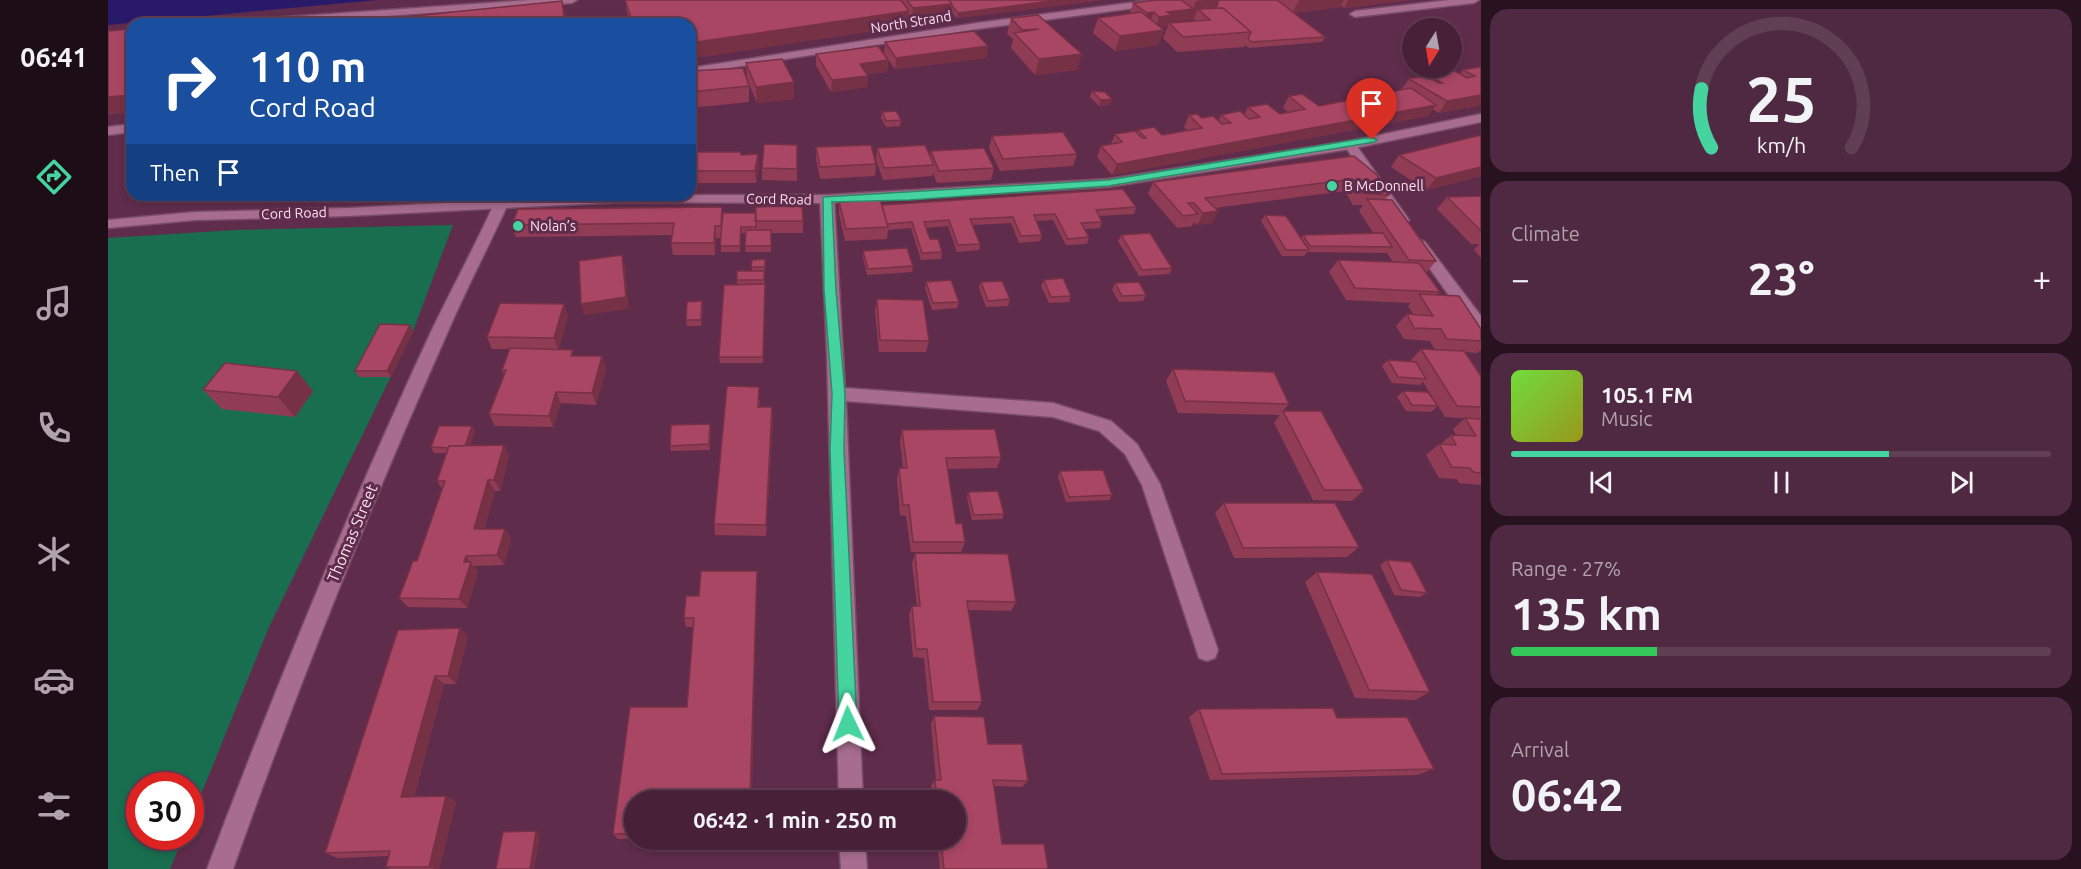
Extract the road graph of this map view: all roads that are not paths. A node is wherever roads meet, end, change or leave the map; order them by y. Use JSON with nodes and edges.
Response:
{"nodes":[{"id":1,"x":572,"y":0,"type":"edge"},
{"id":2,"x":1173,"y":0,"type":"edge"},
{"id":3,"x":1474,"y":0,"type":"edge"},
{"id":4,"x":1354,"y":14,"type":"dead end"},
{"id":5,"x":314,"y":18,"type":"edge"},
{"id":6,"x":696,"y":70,"type":"edge"},
{"id":7,"x":1481,"y":118,"type":"edge"},
{"id":8,"x":126,"y":129,"type":"edge"},
{"id":9,"x":108,"y":131,"type":"edge"},
{"id":10,"x":1350,"y":145,"type":"junction"},
{"id":11,"x":696,"y":199,"type":"edge"},
{"id":12,"x":827,"y":200,"type":"junction"},
{"id":13,"x":562,"y":201,"type":"edge"},
{"id":14,"x":501,"y":204,"type":"junction"},
{"id":15,"x":108,"y":224,"type":"edge"},
{"id":16,"x":1481,"y":328,"type":"edge"},
{"id":17,"x":838,"y":394,"type":"junction"},
{"id":18,"x":1208,"y":650,"type":"dead end"},
{"id":19,"x":851,"y":790,"type":"edge"},
{"id":20,"x":853,"y":850,"type":"edge"},
{"id":21,"x":220,"y":869,"type":"edge"},
{"id":22,"x":854,"y":869,"type":"edge"}],
"edges":[{"from":1,"to":5,"type":"street"},
{"from":2,"to":6,"type":"street","name":"North Strand"},
{"from":3,"to":4,"type":"street"},
{"from":7,"to":10,"type":"street","name":"Cord Road"},
{"from":8,"to":9,"type":"street"},
{"from":10,"to":12,"type":"street","name":"Cord Road"},
{"from":10,"to":16,"type":"street"},
{"from":11,"to":12,"type":"street","name":"Cord Road"},
{"from":12,"to":17,"type":"street"},
{"from":13,"to":14,"type":"street","name":"Cord Road"},
{"from":14,"to":15,"type":"street","name":"Cord Road"},
{"from":14,"to":21,"type":"street","name":"Thomas Street"},
{"from":17,"to":18,"type":"street"},
{"from":17,"to":19,"type":"street"},
{"from":20,"to":22,"type":"street"}]}
